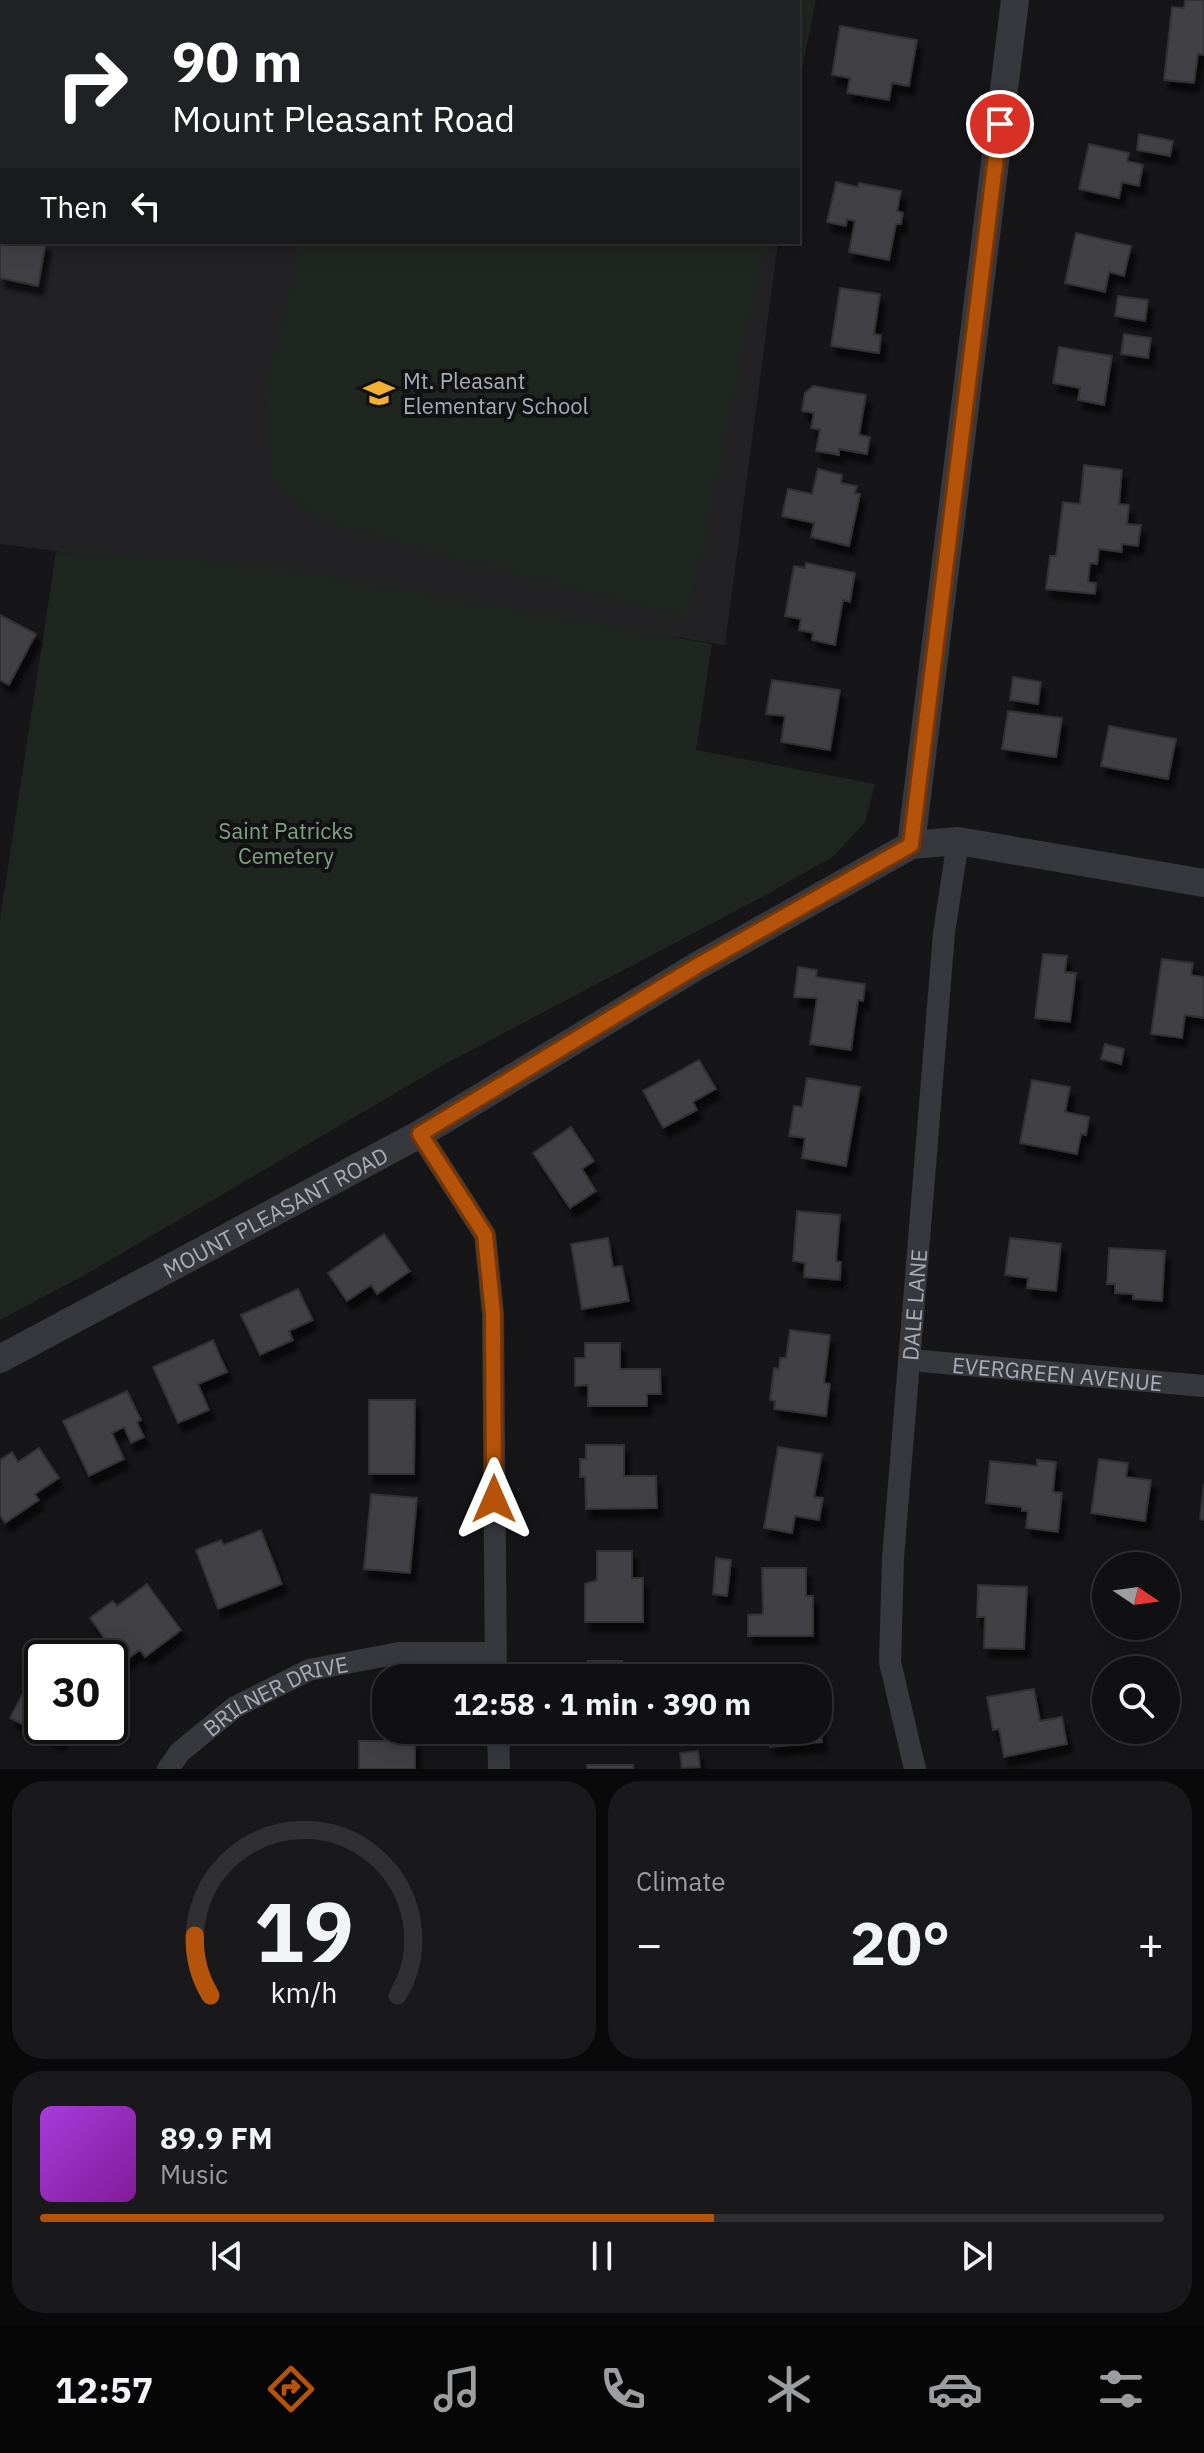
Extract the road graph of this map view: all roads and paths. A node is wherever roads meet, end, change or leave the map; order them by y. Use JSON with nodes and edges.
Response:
{"nodes":[{"id":1,"x":1015,"y":0,"type":"edge"},
{"id":2,"x":958,"y":841,"type":"junction"},
{"id":3,"x":911,"y":845,"type":"junction"},
{"id":4,"x":1204,"y":883,"type":"edge"},
{"id":5,"x":420,"y":1134,"type":"junction"},
{"id":6,"x":0,"y":1359,"type":"edge"},
{"id":7,"x":910,"y":1360,"type":"junction"},
{"id":8,"x":1204,"y":1386,"type":"edge"},
{"id":9,"x":495,"y":1653,"type":"junction"},
{"id":10,"x":495,"y":1664,"type":"edge"},
{"id":11,"x":498,"y":1744,"type":"edge"},
{"id":12,"x":168,"y":1769,"type":"edge"},
{"id":13,"x":499,"y":1769,"type":"edge"},
{"id":14,"x":915,"y":1769,"type":"edge"}],
"edges":[{"from":1,"to":3,"type":"street"},
{"from":2,"to":3,"type":"street","name":"MOUNT PLEASANT ROAD"},
{"from":2,"to":4,"type":"street","name":"MOUNT PLEASANT ROAD"},
{"from":2,"to":7,"type":"street","name":"DALE LANE"},
{"from":3,"to":5,"type":"street","name":"MOUNT PLEASANT ROAD"},
{"from":5,"to":6,"type":"street","name":"MOUNT PLEASANT ROAD"},
{"from":5,"to":9,"type":"street"},
{"from":7,"to":8,"type":"street","name":"EVERGREEN AVENUE"},
{"from":7,"to":14,"type":"street","name":"DALE LANE"},
{"from":9,"to":10,"type":"street"},
{"from":9,"to":12,"type":"street","name":"BRILNER DRIVE"},
{"from":11,"to":13,"type":"street"}]}
